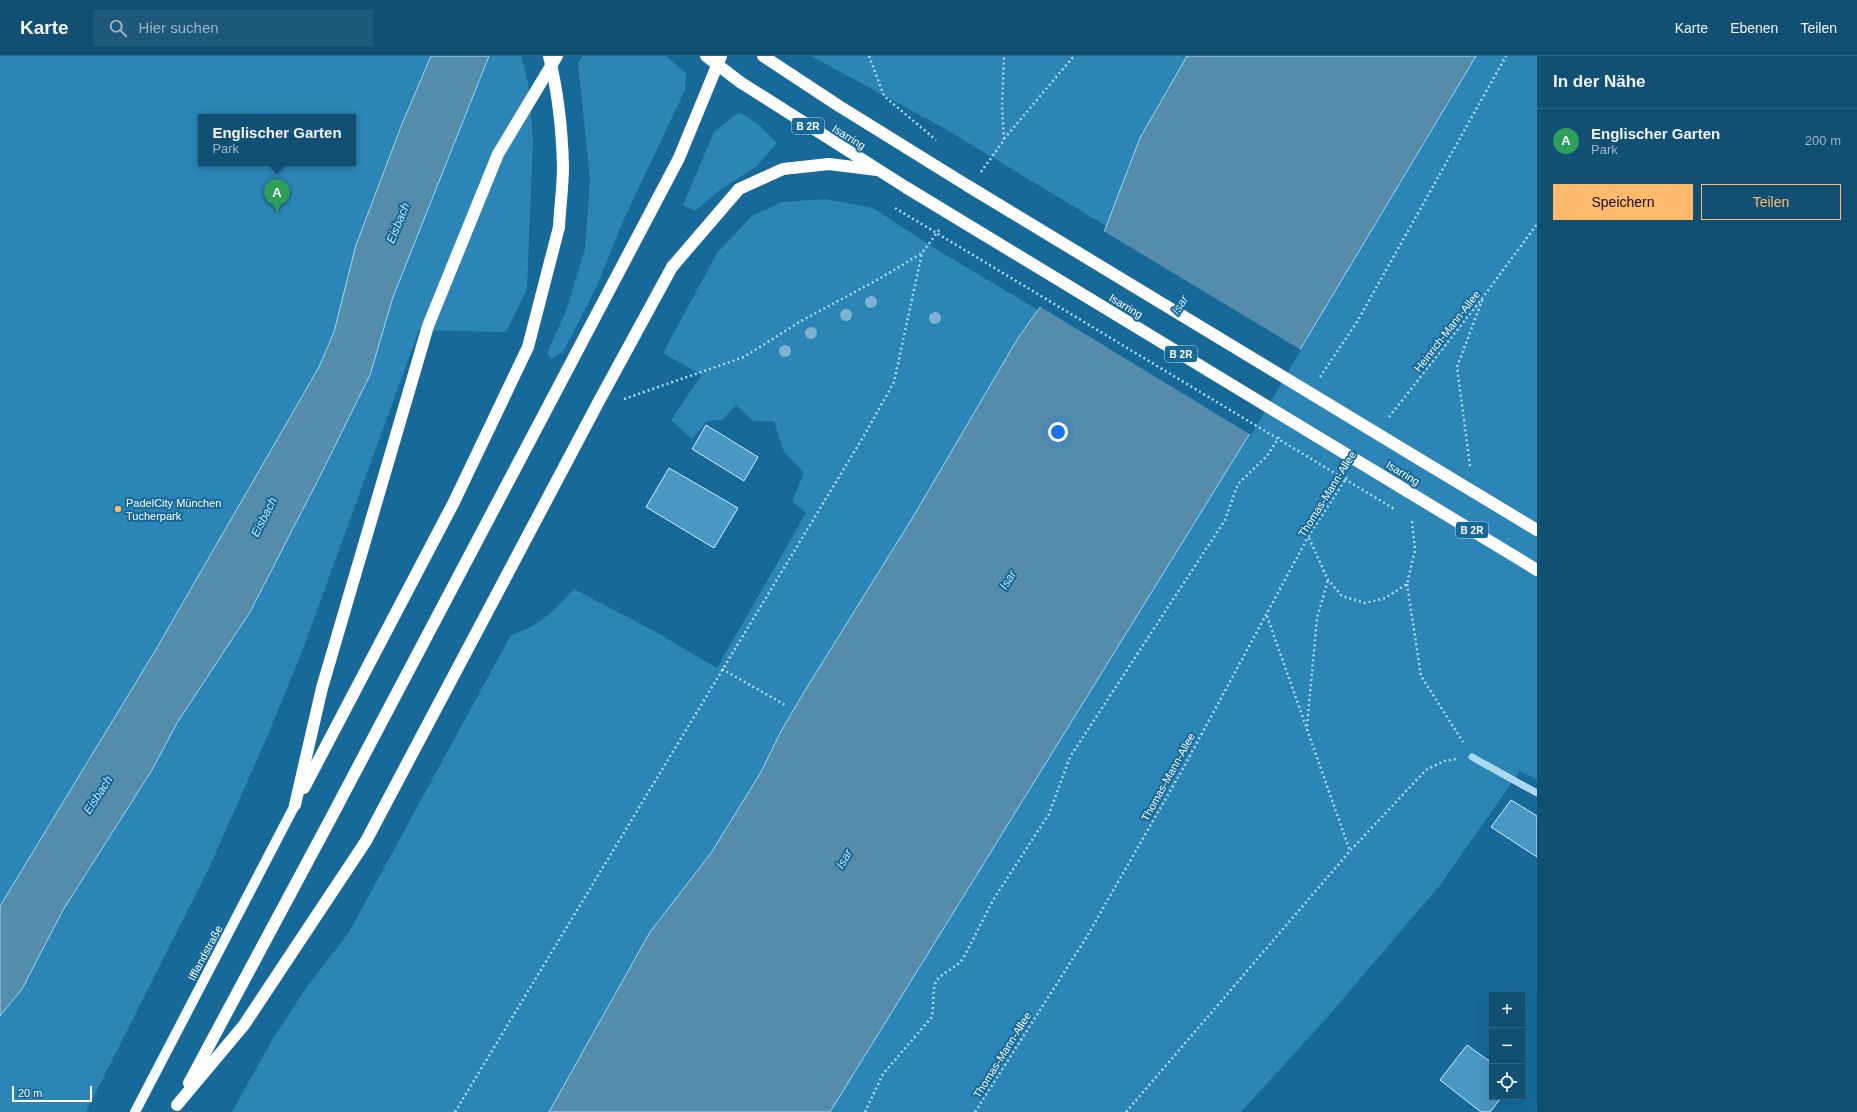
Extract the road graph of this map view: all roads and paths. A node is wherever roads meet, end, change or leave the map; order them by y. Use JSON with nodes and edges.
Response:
{"nodes":[{"id":1,"x":549,"y":56,"type":"edge"},
{"id":2,"x":557,"y":56,"type":"edge"},
{"id":3,"x":706,"y":56,"type":"edge"},
{"id":4,"x":721,"y":56,"type":"edge"},
{"id":5,"x":763,"y":56,"type":"edge"},
{"id":6,"x":868,"y":56,"type":"edge"},
{"id":7,"x":1004,"y":56,"type":"edge"},
{"id":8,"x":1074,"y":56,"type":"edge"},
{"id":9,"x":1506,"y":56,"type":"edge"},
{"id":10,"x":936,"y":140,"type":"dead end"},
{"id":11,"x":1004,"y":140,"type":"junction"},
{"id":12,"x":877,"y":170,"type":"junction"},
{"id":13,"x":977,"y":178,"type":"dead end"},
{"id":14,"x":895,"y":208,"type":"dead end"},
{"id":15,"x":1537,"y":224,"type":"edge"},
{"id":16,"x":940,"y":228,"type":"dead end"},
{"id":17,"x":922,"y":253,"type":"junction"},
{"id":18,"x":1484,"y":296,"type":"junction"},
{"id":19,"x":1318,"y":380,"type":"dead end"},
{"id":20,"x":620,"y":400,"type":"dead end"},
{"id":21,"x":1387,"y":421,"type":"dead end"},
{"id":22,"x":1284,"y":431,"type":"dead end"},
{"id":23,"x":1470,"y":466,"type":"dead end"},
{"id":24,"x":1350,"y":472,"type":"dead end"},
{"id":25,"x":1396,"y":510,"type":"dead end"},
{"id":26,"x":1412,"y":521,"type":"dead end"},
{"id":27,"x":1537,"y":530,"type":"edge"},
{"id":28,"x":1308,"y":537,"type":"junction"},
{"id":29,"x":1537,"y":570,"type":"edge"},
{"id":30,"x":1328,"y":580,"type":"junction"},
{"id":31,"x":1407,"y":584,"type":"junction"},
{"id":32,"x":1267,"y":615,"type":"junction"},
{"id":33,"x":722,"y":669,"type":"junction"},
{"id":34,"x":787,"y":706,"type":"dead end"},
{"id":35,"x":1306,"y":729,"type":"junction"},
{"id":36,"x":1472,"y":757,"type":"junction"},
{"id":37,"x":1537,"y":793,"type":"edge"},
{"id":38,"x":295,"y":805,"type":"junction"},
{"id":39,"x":1350,"y":851,"type":"junction"},
{"id":40,"x":175,"y":1108,"type":"edge"},
{"id":41,"x":135,"y":1112,"type":"edge"},
{"id":42,"x":455,"y":1112,"type":"edge"},
{"id":43,"x":864,"y":1112,"type":"edge"},
{"id":44,"x":975,"y":1112,"type":"edge"},
{"id":45,"x":1126,"y":1112,"type":"edge"}],
"edges":[{"from":1,"to":38,"type":"highway","bridge":true},
{"from":2,"to":38,"type":"highway"},
{"from":3,"to":12,"type":"highway","name":"Isarring","number":"B 2R","bridge":true},
{"from":4,"to":40,"type":"highway"},
{"from":5,"to":27,"type":"highway","name":"Isarring","bridge":true},
{"from":6,"to":10,"type":"path"},
{"from":7,"to":11,"type":"path"},
{"from":8,"to":11,"type":"path"},
{"from":9,"to":19,"type":"path"},
{"from":11,"to":13,"type":"path"},
{"from":12,"to":29,"type":"highway","name":"Isarring","number":"B 2R","bridge":true},
{"from":12,"to":40,"type":"highway"},
{"from":14,"to":25,"type":"path","bridge":true},
{"from":15,"to":18,"type":"path","name":"Heinrich-Mann-Allee"},
{"from":16,"to":17,"type":"path"},
{"from":17,"to":20,"type":"path"},
{"from":17,"to":33,"type":"path"},
{"from":18,"to":21,"type":"path","name":"Heinrich-Mann-Allee"},
{"from":18,"to":23,"type":"path"},
{"from":22,"to":43,"type":"path"},
{"from":24,"to":28,"type":"path","name":"Thomas-Mann-Allee"},
{"from":26,"to":31,"type":"path"},
{"from":28,"to":30,"type":"path"},
{"from":28,"to":32,"type":"path","name":"Thomas-Mann-Allee"},
{"from":30,"to":31,"type":"path"},
{"from":30,"to":35,"type":"path"},
{"from":31,"to":36,"type":"path"},
{"from":32,"to":35,"type":"path"},
{"from":32,"to":44,"type":"path","name":"Thomas-Mann-Allee"},
{"from":33,"to":34,"type":"path"},
{"from":33,"to":42,"type":"path"},
{"from":35,"to":39,"type":"path"},
{"from":36,"to":37,"type":"lane"},
{"from":36,"to":39,"type":"path"},
{"from":38,"to":41,"type":"main road","name":"Ifflandstraße"},
{"from":39,"to":45,"type":"path"}]}
